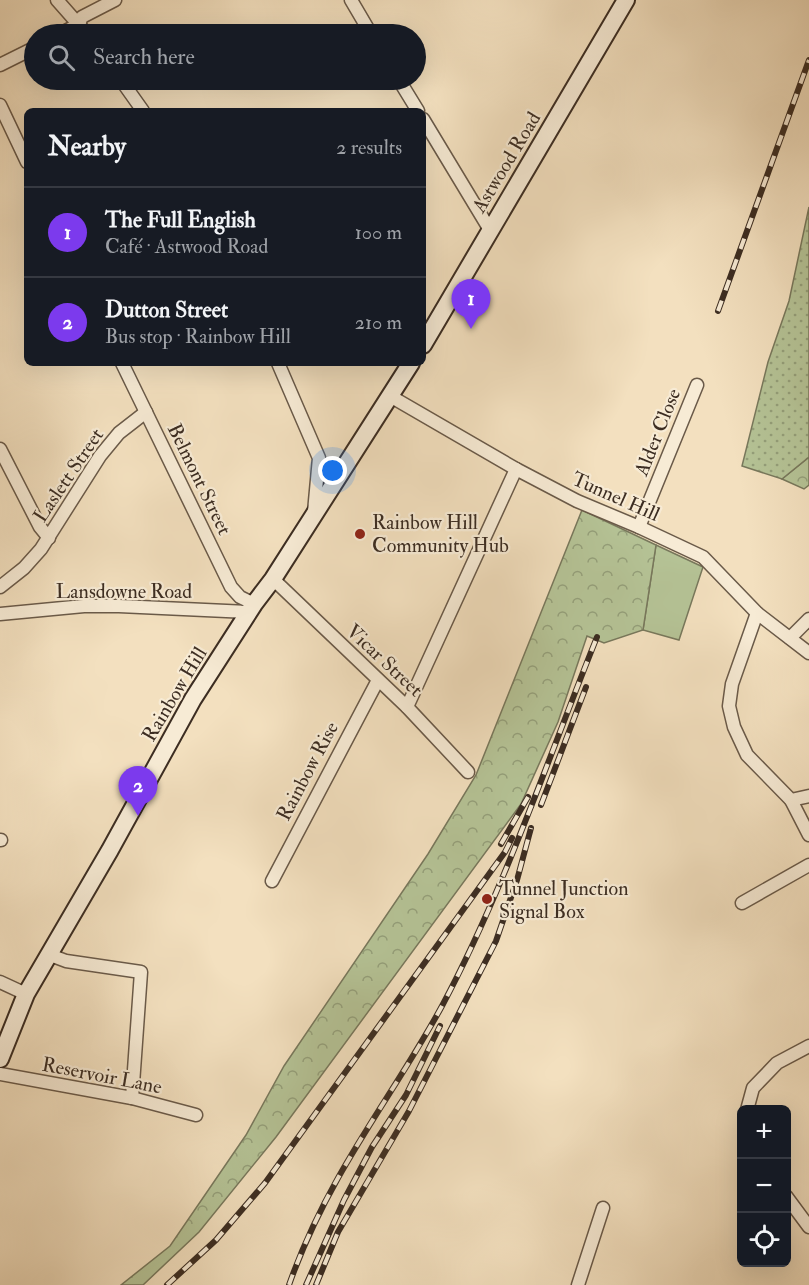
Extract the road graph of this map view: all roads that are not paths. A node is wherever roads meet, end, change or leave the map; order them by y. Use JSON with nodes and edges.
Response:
{"nodes":[{"id":1,"x":57,"y":0,"type":"edge"},
{"id":2,"x":114,"y":0,"type":"edge"},
{"id":3,"x":351,"y":0,"type":"edge"},
{"id":4,"x":626,"y":0,"type":"edge"},
{"id":5,"x":79,"y":24,"type":"edge"},
{"id":6,"x":83,"y":24,"type":"edge"},
{"id":7,"x":366,"y":24,"type":"edge"},
{"id":8,"x":24,"y":53,"type":"edge"},
{"id":9,"x":0,"y":65,"type":"edge"},
{"id":10,"x":128,"y":90,"type":"edge"},
{"id":11,"x":405,"y":90,"type":"edge"},
{"id":12,"x":0,"y":105,"type":"edge"},
{"id":13,"x":141,"y":108,"type":"edge"},
{"id":14,"x":416,"y":108,"type":"edge"},
{"id":15,"x":426,"y":125,"type":"edge"},
{"id":16,"x":24,"y":156,"type":"edge"},
{"id":17,"x":490,"y":230,"type":"junction"},
{"id":18,"x":426,"y":340,"type":"edge"},
{"id":19,"x":123,"y":366,"type":"edge"},
{"id":20,"x":279,"y":366,"type":"edge"},
{"id":21,"x":409,"y":366,"type":"edge"},
{"id":22,"x":697,"y":385,"type":"dead end"},
{"id":23,"x":390,"y":396,"type":"junction"},
{"id":24,"x":146,"y":412,"type":"junction"},
{"id":25,"x":0,"y":449,"type":"edge"},
{"id":26,"x":516,"y":469,"type":"junction"},
{"id":27,"x":313,"y":516,"type":"junction"},
{"id":28,"x":639,"y":527,"type":"junction"},
{"id":29,"x":49,"y":538,"type":"junction"},
{"id":30,"x":273,"y":579,"type":"junction"},
{"id":31,"x":0,"y":587,"type":"edge"},
{"id":32,"x":251,"y":608,"type":"junction"},
{"id":33,"x":757,"y":613,"type":"junction"},
{"id":34,"x":0,"y":614,"type":"edge"},
{"id":35,"x":809,"y":619,"type":"edge"},
{"id":36,"x":790,"y":638,"type":"junction"},
{"id":37,"x":809,"y":653,"type":"edge"},
{"id":38,"x":378,"y":680,"type":"junction"},
{"id":39,"x":407,"y":707,"type":"junction"},
{"id":40,"x":468,"y":772,"type":"dead end"},
{"id":41,"x":809,"y":796,"type":"edge"},
{"id":42,"x":791,"y":800,"type":"junction"},
{"id":43,"x":809,"y":835,"type":"edge"},
{"id":44,"x":809,"y":865,"type":"edge"},
{"id":45,"x":272,"y":881,"type":"dead end"},
{"id":46,"x":742,"y":903,"type":"dead end"},
{"id":47,"x":50,"y":955,"type":"junction"},
{"id":48,"x":0,"y":982,"type":"edge"},
{"id":49,"x":26,"y":994,"type":"junction"},
{"id":50,"x":809,"y":1046,"type":"edge"},
{"id":51,"x":0,"y":1059,"type":"edge"},
{"id":52,"x":0,"y":1074,"type":"edge"},
{"id":53,"x":132,"y":1098,"type":"junction"},
{"id":54,"x":748,"y":1105,"type":"edge"},
{"id":55,"x":196,"y":1115,"type":"dead end"},
{"id":56,"x":791,"y":1203,"type":"edge"},
{"id":57,"x":603,"y":1208,"type":"dead end"},
{"id":58,"x":809,"y":1227,"type":"edge"},
{"id":59,"x":578,"y":1285,"type":"edge"}],
"edges":[{"from":1,"to":5,"type":"street"},
{"from":2,"to":6,"type":"street"},
{"from":3,"to":7,"type":"street"},
{"from":4,"to":17,"type":"main road","name":"Astwood Road"},
{"from":8,"to":9,"type":"street"},
{"from":10,"to":13,"type":"street"},
{"from":11,"to":14,"type":"street"},
{"from":12,"to":16,"type":"street"},
{"from":15,"to":17,"type":"street"},
{"from":17,"to":18,"type":"main road","name":"Astwood Road"},
{"from":19,"to":24,"type":"street","name":"Belmont Street"},
{"from":20,"to":27,"type":"street"},
{"from":21,"to":23,"type":"main road"},
{"from":22,"to":28,"type":"street","name":"Alder Close"},
{"from":23,"to":26,"type":"street","name":"Tunnel Hill"},
{"from":23,"to":27,"type":"main road","name":"Rainbow Hill"},
{"from":24,"to":29,"type":"street","name":"Laslett Street"},
{"from":24,"to":32,"type":"street","name":"Belmont Street"},
{"from":25,"to":29,"type":"street"},
{"from":26,"to":28,"type":"street","name":"Tunnel Hill"},
{"from":26,"to":39,"type":"street"},
{"from":27,"to":30,"type":"main road","name":"Rainbow Hill"},
{"from":28,"to":33,"type":"street","name":"Tunnel Hill"},
{"from":29,"to":31,"type":"street","name":"Laslett Street"},
{"from":30,"to":32,"type":"main road","name":"Rainbow Hill"},
{"from":30,"to":38,"type":"street","name":"Vicar Street"},
{"from":32,"to":34,"type":"street","name":"Lansdowne Road"},
{"from":32,"to":47,"type":"main road","name":"Rainbow Hill"},
{"from":33,"to":36,"type":"street","name":"Tunnel Hill"},
{"from":33,"to":42,"type":"street"},
{"from":35,"to":36,"type":"street"},
{"from":36,"to":37,"type":"street","name":"Tunnel Hill"},
{"from":38,"to":39,"type":"street","name":"Vicar Street"},
{"from":38,"to":45,"type":"street","name":"Rainbow Rise"},
{"from":39,"to":40,"type":"street","name":"Vicar Street"},
{"from":41,"to":42,"type":"street"},
{"from":42,"to":43,"type":"street"},
{"from":44,"to":46,"type":"street"},
{"from":47,"to":49,"type":"main road","name":"Rainbow Hill"},
{"from":47,"to":53,"type":"street"},
{"from":48,"to":49,"type":"street"},
{"from":49,"to":51,"type":"main road","name":"Rainbow Hill"},
{"from":50,"to":54,"type":"street"},
{"from":52,"to":53,"type":"street","name":"Reservoir Lane"},
{"from":53,"to":55,"type":"street","name":"Reservoir Lane"},
{"from":56,"to":58,"type":"street"},
{"from":57,"to":59,"type":"street"}]}
